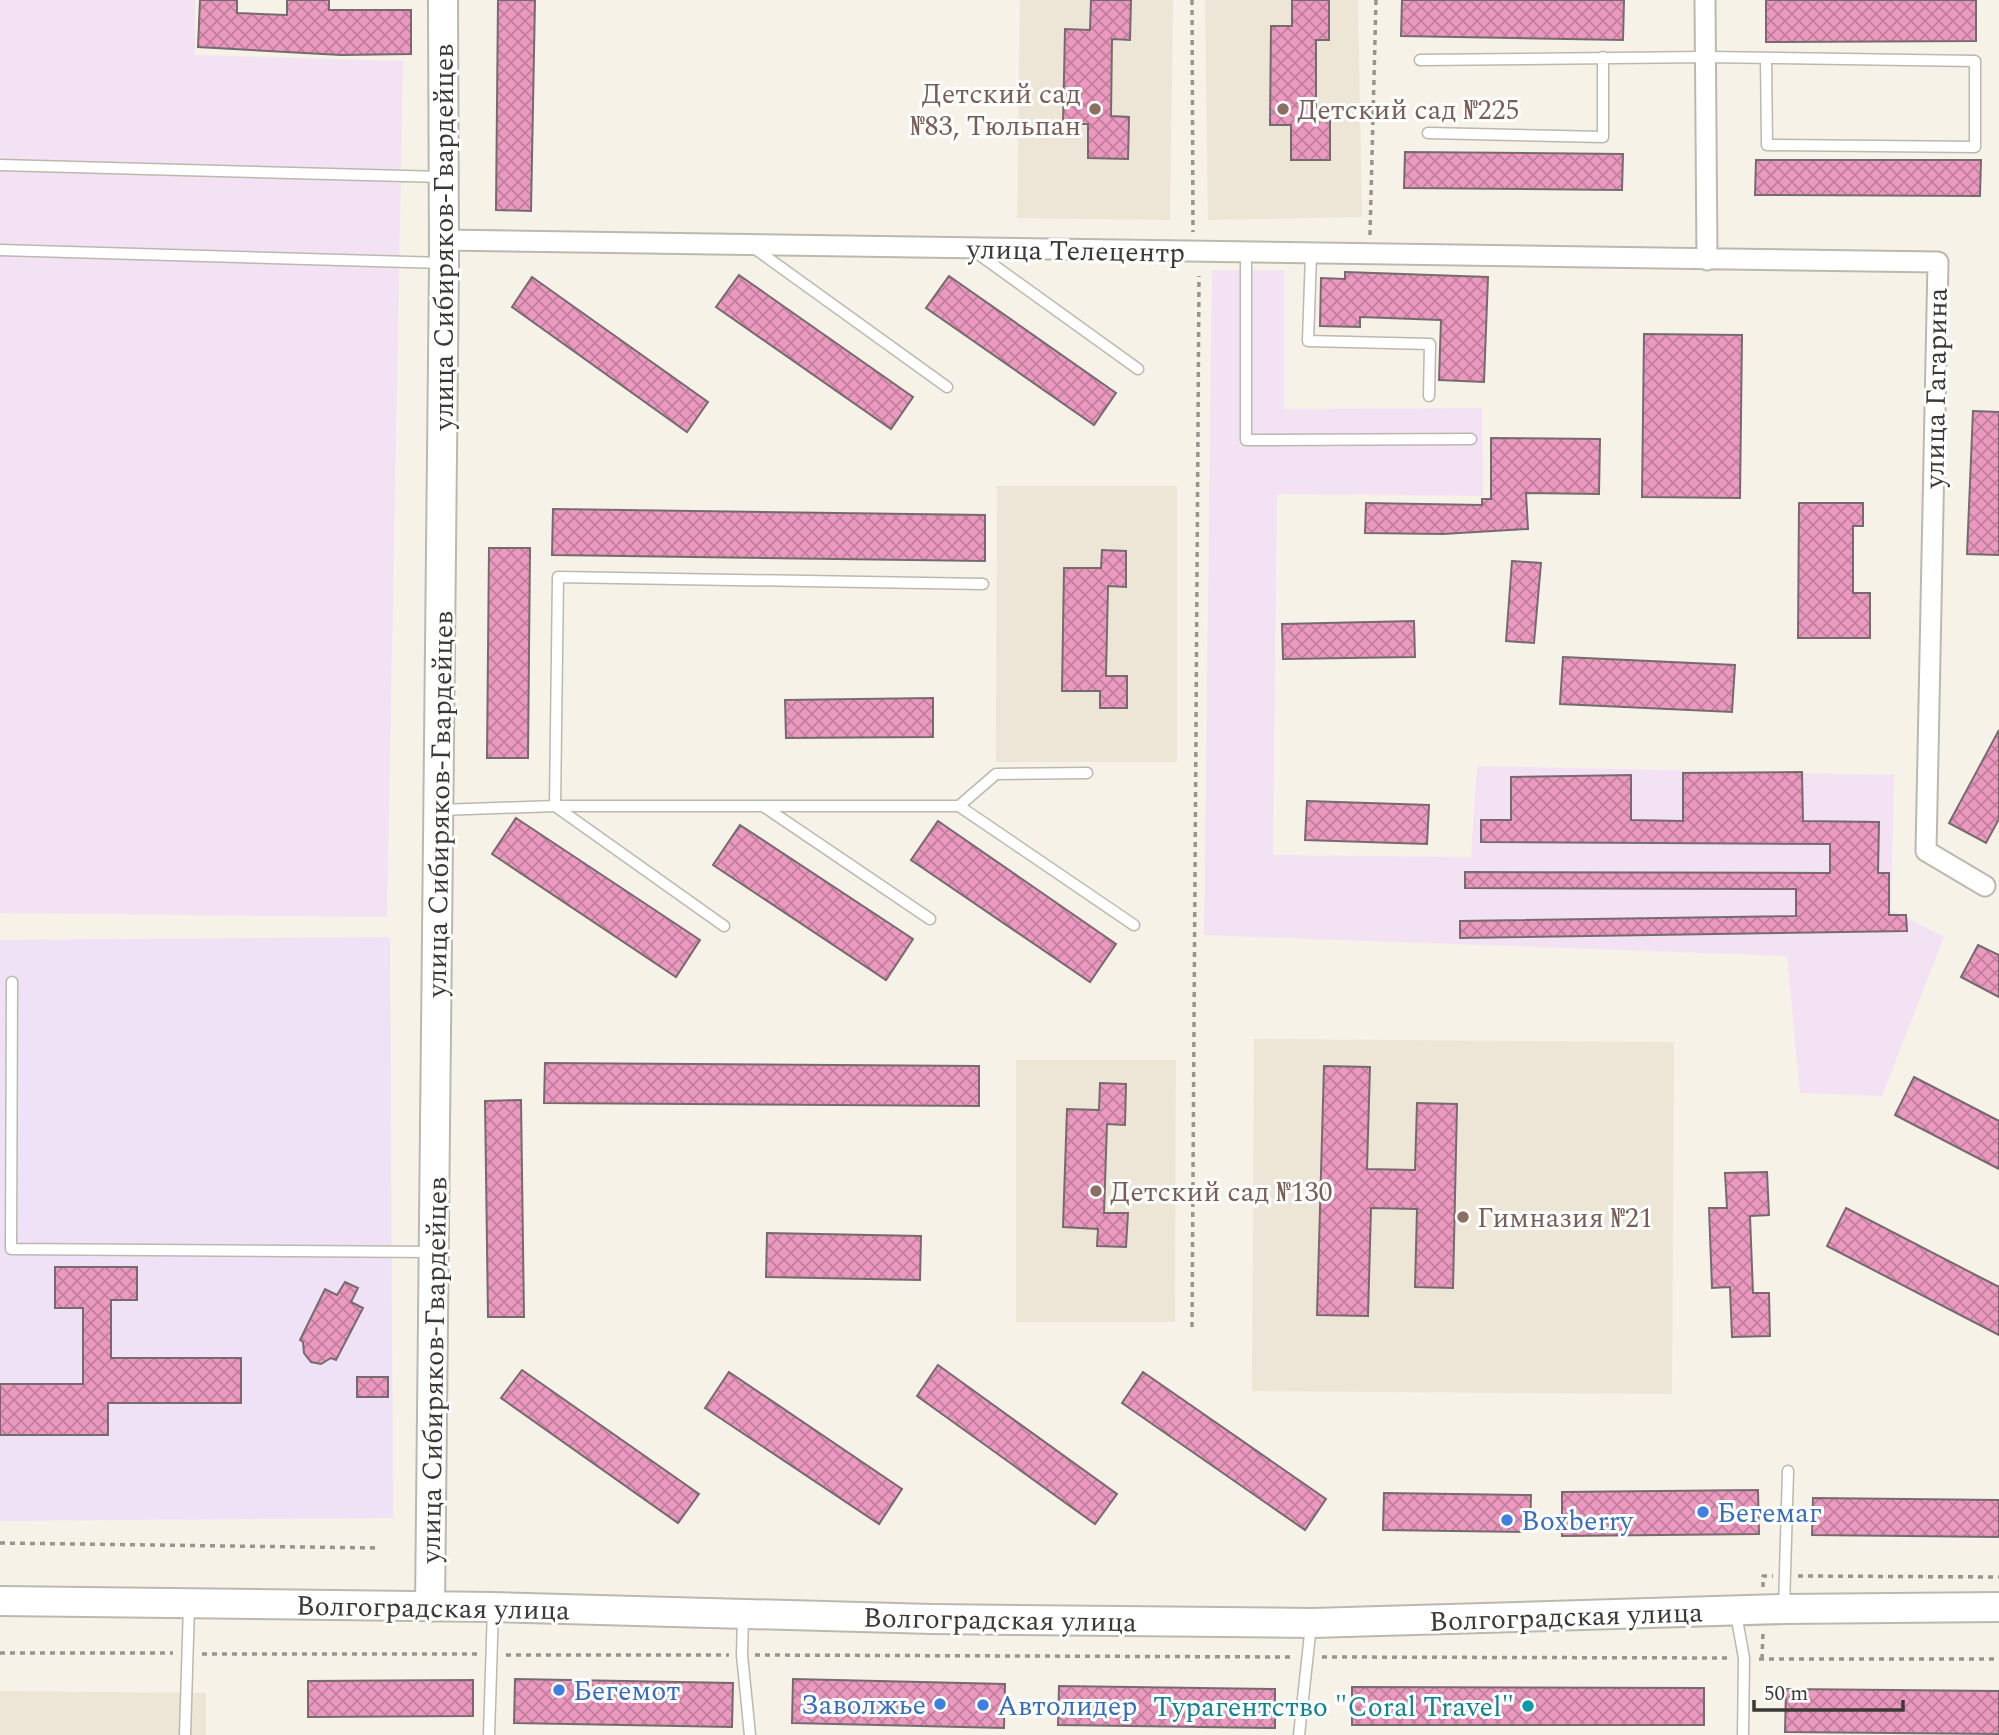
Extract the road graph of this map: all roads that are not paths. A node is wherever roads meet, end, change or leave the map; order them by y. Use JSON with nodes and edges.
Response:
{"nodes":[{"id":1,"x":443,"y":0,"type":"edge"},
{"id":2,"x":1705,"y":0,"type":"edge"},
{"id":3,"x":1603,"y":57,"type":"junction"},
{"id":4,"x":1705,"y":57,"type":"junction"},
{"id":5,"x":1766,"y":59,"type":"junction"},
{"id":6,"x":1420,"y":60,"type":"dead end"},
{"id":7,"x":1428,"y":133,"type":"dead end"},
{"id":8,"x":0,"y":165,"type":"edge"},
{"id":9,"x":444,"y":177,"type":"junction"},
{"id":10,"x":751,"y":245,"type":"junction"},
{"id":11,"x":969,"y":248,"type":"junction"},
{"id":12,"x":0,"y":250,"type":"edge"},
{"id":13,"x":444,"y":252,"type":"junction"},
{"id":14,"x":1247,"y":253,"type":"junction"},
{"id":15,"x":1311,"y":254,"type":"junction"},
{"id":16,"x":1707,"y":260,"type":"junction"},
{"id":17,"x":1138,"y":369,"type":"dead end"},
{"id":18,"x":947,"y":387,"type":"dead end"},
{"id":19,"x":1429,"y":396,"type":"dead end"},
{"id":20,"x":1471,"y":439,"type":"dead end"},
{"id":21,"x":983,"y":584,"type":"dead end"},
{"id":22,"x":1087,"y":772,"type":"dead end"},
{"id":23,"x":555,"y":806,"type":"junction"},
{"id":24,"x":763,"y":806,"type":"junction"},
{"id":25,"x":958,"y":806,"type":"junction"},
{"id":26,"x":439,"y":810,"type":"junction"},
{"id":27,"x":1985,"y":886,"type":"dead end"},
{"id":28,"x":930,"y":919,"type":"dead end"},
{"id":29,"x":1134,"y":925,"type":"dead end"},
{"id":30,"x":724,"y":926,"type":"dead end"},
{"id":31,"x":12,"y":982,"type":"dead end"},
{"id":32,"x":435,"y":1252,"type":"junction"},
{"id":33,"x":1788,"y":1471,"type":"dead end"},
{"id":34,"x":0,"y":1601,"type":"edge"},
{"id":35,"x":189,"y":1604,"type":"junction"},
{"id":36,"x":430,"y":1607,"type":"junction"},
{"id":37,"x":493,"y":1607,"type":"junction"},
{"id":38,"x":1999,"y":1607,"type":"edge"},
{"id":39,"x":1784,"y":1609,"type":"junction"},
{"id":40,"x":1736,"y":1611,"type":"junction"},
{"id":41,"x":743,"y":1614,"type":"junction"},
{"id":42,"x":1312,"y":1623,"type":"junction"},
{"id":43,"x":1304,"y":1734,"type":"edge"},
{"id":44,"x":185,"y":1735,"type":"edge"},
{"id":45,"x":489,"y":1735,"type":"edge"},
{"id":46,"x":750,"y":1735,"type":"edge"},
{"id":47,"x":1743,"y":1735,"type":"edge"}],
"edges":[{"from":1,"to":9,"type":"main road","name":"улица Сибиряков-Гвардейцев"},
{"from":2,"to":4,"type":"street"},
{"from":3,"to":4,"type":"lane"},
{"from":3,"to":6,"type":"lane"},
{"from":3,"to":7,"type":"lane"},
{"from":4,"to":5,"type":"lane"},
{"from":4,"to":16,"type":"street"},
{"from":5,"to":5,"type":"lane"},
{"from":8,"to":9,"type":"lane"},
{"from":9,"to":13,"type":"main road","name":"улица Сибиряков-Гвардейцев"},
{"from":10,"to":11,"type":"street","name":"улица Телецентр"},
{"from":10,"to":13,"type":"street","name":"улица Телецентр"},
{"from":10,"to":18,"type":"lane"},
{"from":11,"to":14,"type":"street","name":"улица Телецентр"},
{"from":11,"to":17,"type":"lane"},
{"from":12,"to":13,"type":"lane"},
{"from":13,"to":26,"type":"main road","name":"улица Сибиряков-Гвардейцев"},
{"from":14,"to":15,"type":"street","name":"улица Телецентр"},
{"from":14,"to":20,"type":"lane"},
{"from":15,"to":16,"type":"street","name":"улица Телецентр"},
{"from":15,"to":19,"type":"lane"},
{"from":16,"to":27,"type":"street","name":"улица Гагарина"},
{"from":21,"to":23,"type":"lane"},
{"from":22,"to":25,"type":"lane"},
{"from":23,"to":24,"type":"lane"},
{"from":23,"to":26,"type":"lane"},
{"from":23,"to":30,"type":"lane"},
{"from":24,"to":25,"type":"lane"},
{"from":24,"to":28,"type":"lane"},
{"from":25,"to":29,"type":"lane"},
{"from":26,"to":32,"type":"main road","name":"улица Сибиряков-Гвардейцев"},
{"from":31,"to":32,"type":"lane"},
{"from":32,"to":36,"type":"main road","name":"улица Сибиряков-Гвардейцев"},
{"from":33,"to":39,"type":"lane"},
{"from":34,"to":35,"type":"main road","name":"Волгоградская улица"},
{"from":35,"to":36,"type":"main road","name":"Волгоградская улица"},
{"from":35,"to":44,"type":"lane"},
{"from":36,"to":37,"type":"main road","name":"Волгоградская улица"},
{"from":37,"to":41,"type":"main road","name":"Волгоградская улица"},
{"from":37,"to":45,"type":"lane"},
{"from":38,"to":39,"type":"main road","name":"Волгоградская улица"},
{"from":39,"to":40,"type":"main road","name":"Волгоградская улица"},
{"from":40,"to":42,"type":"main road","name":"Волгоградская улица"},
{"from":40,"to":47,"type":"lane"},
{"from":41,"to":42,"type":"main road","name":"Волгоградская улица"},
{"from":41,"to":46,"type":"lane"},
{"from":42,"to":43,"type":"lane"}]}
